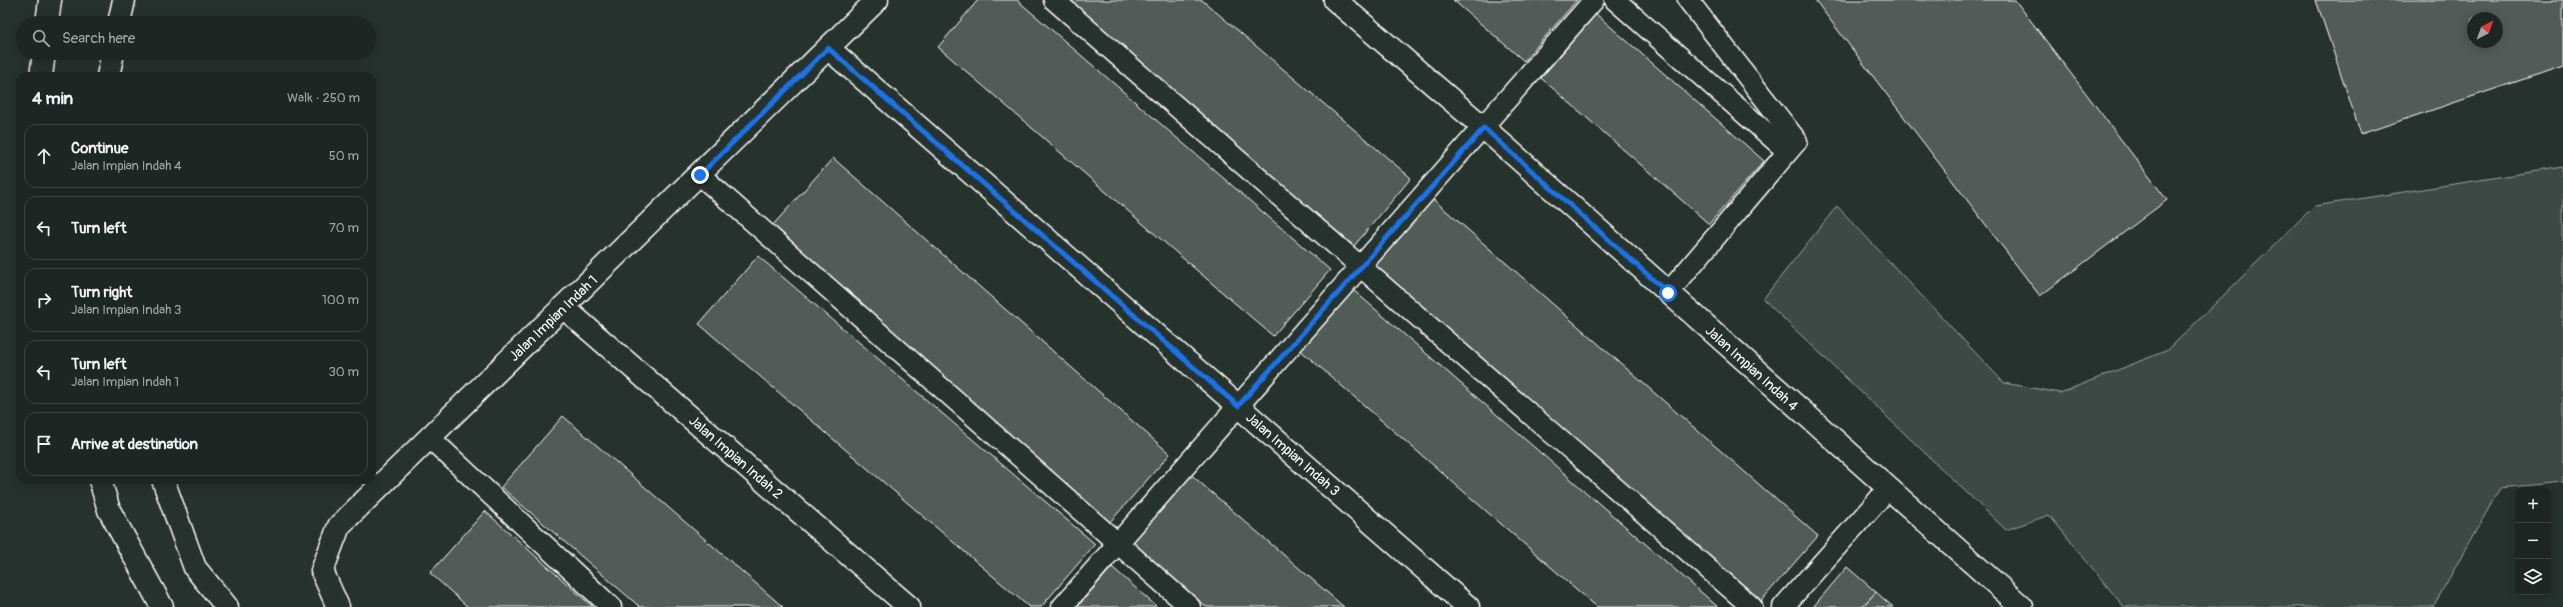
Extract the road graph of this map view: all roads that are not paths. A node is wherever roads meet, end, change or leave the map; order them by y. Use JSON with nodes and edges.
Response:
{"nodes":[{"id":1,"x":50,"y":0,"type":"edge"},
{"id":2,"x":124,"y":0,"type":"edge"},
{"id":3,"x":877,"y":0,"type":"edge"},
{"id":4,"x":1054,"y":0,"type":"edge"},
{"id":5,"x":1335,"y":0,"type":"edge"},
{"id":6,"x":1594,"y":0,"type":"edge"},
{"id":7,"x":1615,"y":0,"type":"edge"},
{"id":8,"x":1688,"y":0,"type":"edge"},
{"id":9,"x":48,"y":16,"type":"edge"},
{"id":10,"x":121,"y":16,"type":"edge"},
{"id":11,"x":828,"y":48,"type":"junction"},
{"id":12,"x":43,"y":60,"type":"edge"},
{"id":13,"x":111,"y":60,"type":"edge"},
{"id":14,"x":42,"y":72,"type":"edge"},
{"id":15,"x":109,"y":72,"type":"edge"},
{"id":16,"x":1484,"y":128,"type":"junction"},
{"id":17,"x":1787,"y":152,"type":"junction"},
{"id":18,"x":700,"y":175,"type":"junction"},
{"id":19,"x":1360,"y":266,"type":"junction"},
{"id":20,"x":1668,"y":293,"type":"junction"},
{"id":21,"x":563,"y":307,"type":"junction"},
{"id":22,"x":1238,"y":406,"type":"junction"},
{"id":23,"x":431,"y":439,"type":"junction"},
{"id":24,"x":101,"y":484,"type":"edge"},
{"id":25,"x":164,"y":484,"type":"edge"},
{"id":26,"x":1888,"y":488,"type":"junction"},
{"id":27,"x":1118,"y":544,"type":"junction"},
{"id":28,"x":162,"y":607,"type":"edge"},
{"id":29,"x":227,"y":607,"type":"edge"},
{"id":30,"x":338,"y":607,"type":"edge"},
{"id":31,"x":611,"y":607,"type":"edge"},
{"id":32,"x":909,"y":607,"type":"edge"},
{"id":33,"x":1062,"y":607,"type":"edge"},
{"id":34,"x":1190,"y":607,"type":"edge"},
{"id":35,"x":1468,"y":607,"type":"edge"},
{"id":36,"x":1752,"y":607,"type":"edge"},
{"id":37,"x":1783,"y":607,"type":"edge"},
{"id":38,"x":2022,"y":607,"type":"edge"}],
"edges":[{"from":1,"to":9,"type":"street"},
{"from":2,"to":10,"type":"street"},
{"from":3,"to":11,"type":"street","name":"Jalan Impian Indah 1"},
{"from":4,"to":19,"type":"lane"},
{"from":5,"to":16,"type":"street","name":"Jalan Impian Indah 4"},
{"from":6,"to":16,"type":"lane"},
{"from":7,"to":17,"type":"lane"},
{"from":8,"to":17,"type":"lane"},
{"from":11,"to":18,"type":"street","name":"Jalan Impian Indah 1"},
{"from":11,"to":22,"type":"street","name":"Jalan Impian Indah 3"},
{"from":12,"to":14,"type":"street"},
{"from":13,"to":15,"type":"street"},
{"from":16,"to":19,"type":"lane"},
{"from":16,"to":20,"type":"street","name":"Jalan Impian Indah 4"},
{"from":17,"to":20,"type":"lane"},
{"from":18,"to":21,"type":"street","name":"Jalan Impian Indah 1"},
{"from":18,"to":27,"type":"lane"},
{"from":19,"to":22,"type":"lane"},
{"from":19,"to":36,"type":"lane"},
{"from":20,"to":26,"type":"street","name":"Jalan Impian Indah 4"},
{"from":21,"to":23,"type":"street","name":"Jalan Impian Indah 1"},
{"from":21,"to":32,"type":"street","name":"Jalan Impian Indah 2"},
{"from":22,"to":27,"type":"lane"},
{"from":22,"to":35,"type":"street","name":"Jalan Impian Indah 3"},
{"from":23,"to":30,"type":"street","name":"Jalan Impian Indah 1"},
{"from":23,"to":31,"type":"lane"},
{"from":24,"to":28,"type":"street"},
{"from":25,"to":29,"type":"street"},
{"from":26,"to":37,"type":"lane"},
{"from":26,"to":38,"type":"street","name":"Jalan Impian Indah 4"},
{"from":27,"to":33,"type":"lane"},
{"from":27,"to":34,"type":"lane"}]}
